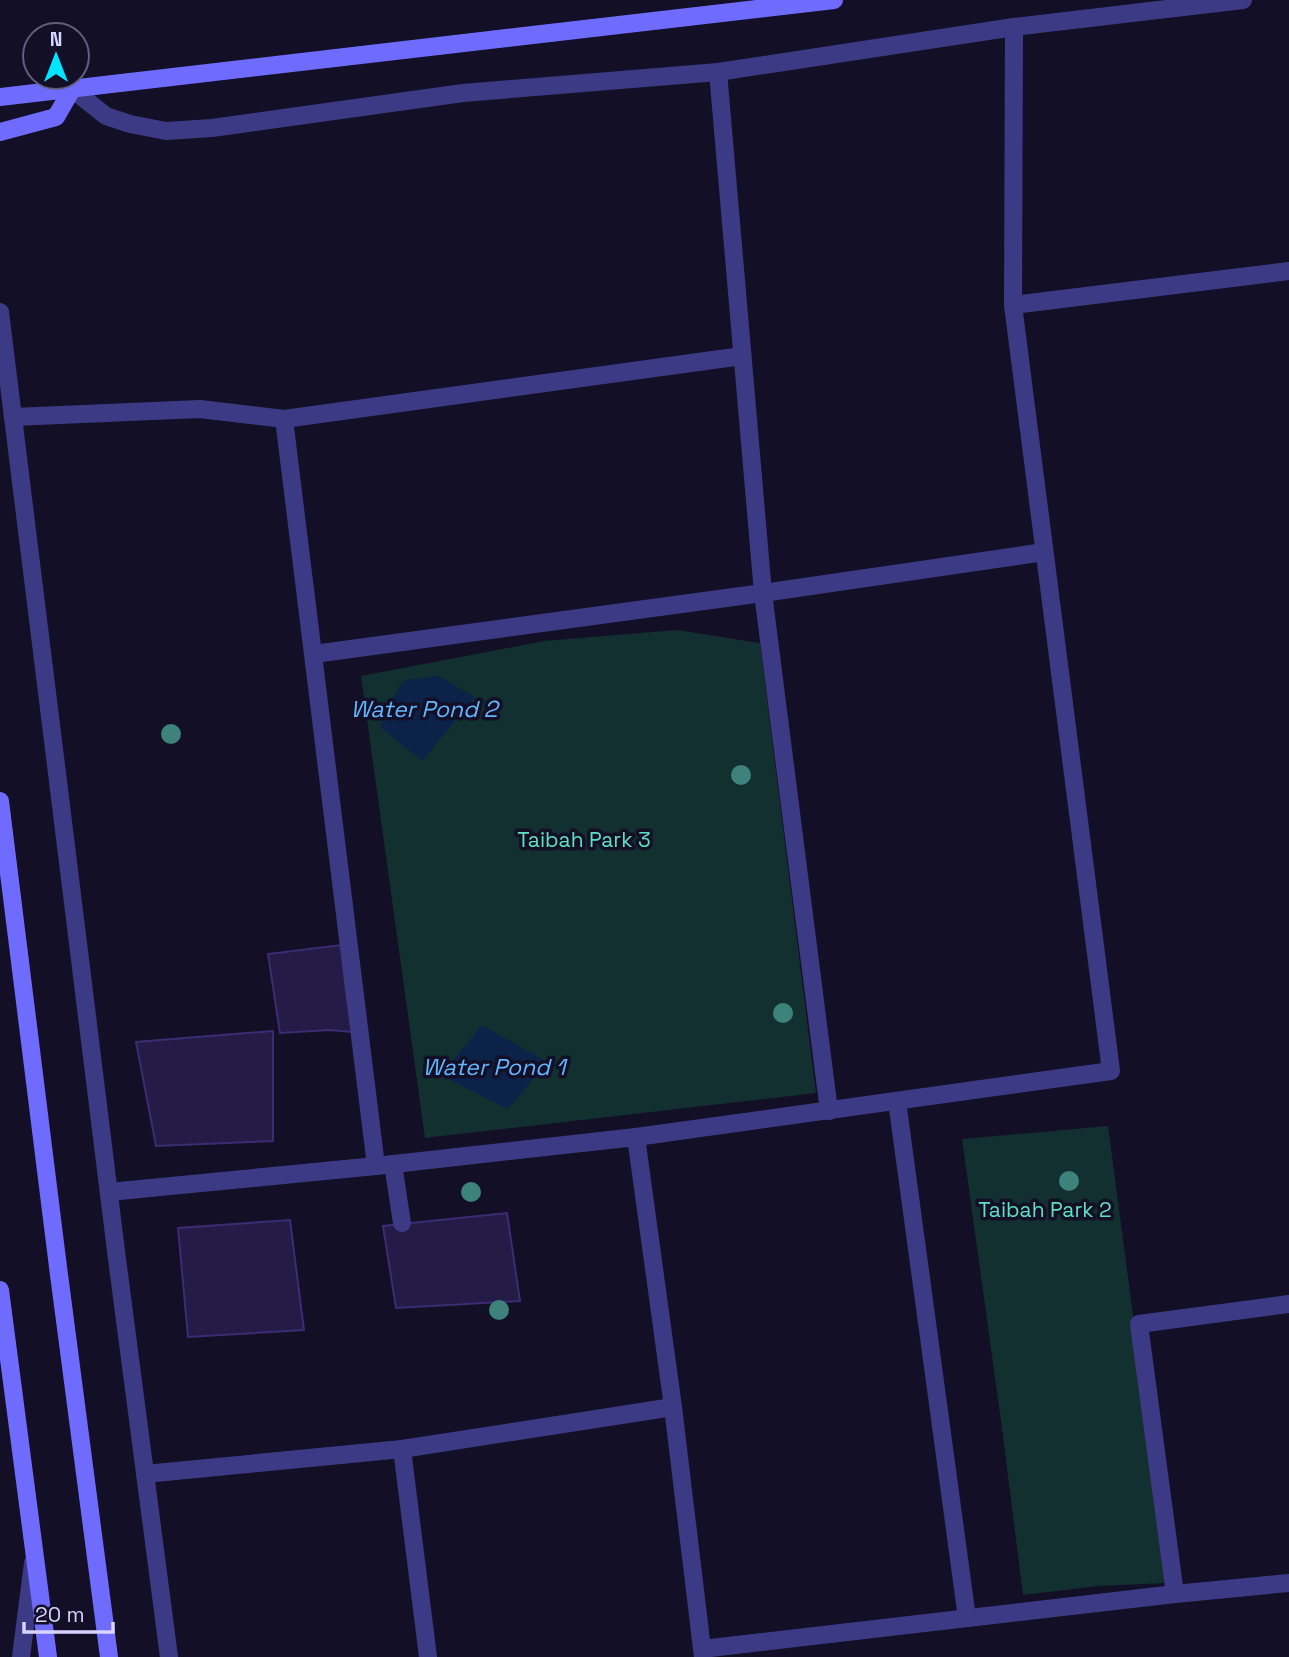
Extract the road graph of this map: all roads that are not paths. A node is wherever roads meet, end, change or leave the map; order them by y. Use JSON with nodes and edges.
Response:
{"nodes":[{"id":1,"x":834,"y":0,"type":"edge"},
{"id":2,"x":1243,"y":0,"type":"edge"},
{"id":3,"x":1014,"y":27,"type":"junction"},
{"id":4,"x":718,"y":72,"type":"junction"},
{"id":5,"x":91,"y":87,"type":"edge"},
{"id":6,"x":54,"y":91,"type":"edge"},
{"id":7,"x":71,"y":91,"type":"edge"},
{"id":8,"x":75,"y":91,"type":"edge"},
{"id":9,"x":0,"y":97,"type":"edge"},
{"id":10,"x":0,"y":132,"type":"edge"},
{"id":11,"x":1289,"y":271,"type":"edge"},
{"id":12,"x":1013,"y":305,"type":"junction"},
{"id":13,"x":0,"y":312,"type":"edge"},
{"id":14,"x":742,"y":356,"type":"junction"},
{"id":15,"x":13,"y":417,"type":"junction"},
{"id":16,"x":284,"y":419,"type":"junction"},
{"id":17,"x":1044,"y":552,"type":"junction"},
{"id":18,"x":763,"y":593,"type":"junction"},
{"id":19,"x":314,"y":654,"type":"junction"},
{"id":20,"x":0,"y":801,"type":"edge"},
{"id":21,"x":897,"y":1101,"type":"junction"},
{"id":22,"x":829,"y":1111,"type":"junction"},
{"id":23,"x":636,"y":1137,"type":"junction"},
{"id":24,"x":384,"y":1165,"type":"junction"},
{"id":25,"x":109,"y":1192,"type":"junction"},
{"id":26,"x":402,"y":1223,"type":"dead end"},
{"id":27,"x":0,"y":1290,"type":"edge"},
{"id":28,"x":1289,"y":1304,"type":"edge"},
{"id":29,"x":673,"y":1407,"type":"junction"},
{"id":30,"x":402,"y":1449,"type":"junction"},
{"id":31,"x":145,"y":1475,"type":"junction"},
{"id":32,"x":34,"y":1552,"type":"junction"},
{"id":33,"x":1289,"y":1583,"type":"edge"},
{"id":34,"x":1175,"y":1594,"type":"junction"},
{"id":35,"x":967,"y":1618,"type":"junction"},
{"id":36,"x":702,"y":1653,"type":"edge"},
{"id":37,"x":21,"y":1657,"type":"edge"},
{"id":38,"x":48,"y":1657,"type":"edge"},
{"id":39,"x":109,"y":1657,"type":"edge"},
{"id":40,"x":169,"y":1657,"type":"edge"},
{"id":41,"x":428,"y":1657,"type":"edge"}],
"edges":[{"from":1,"to":5,"type":"main road"},
{"from":2,"to":3,"type":"street"},
{"from":3,"to":4,"type":"street"},
{"from":3,"to":12,"type":"street"},
{"from":4,"to":8,"type":"street"},
{"from":4,"to":14,"type":"street"},
{"from":6,"to":9,"type":"main road"},
{"from":7,"to":10,"type":"main road"},
{"from":11,"to":12,"type":"street"},
{"from":12,"to":17,"type":"street"},
{"from":13,"to":15,"type":"street"},
{"from":14,"to":16,"type":"street"},
{"from":14,"to":18,"type":"street"},
{"from":15,"to":16,"type":"street"},
{"from":15,"to":25,"type":"street"},
{"from":16,"to":19,"type":"street"},
{"from":17,"to":18,"type":"street"},
{"from":17,"to":21,"type":"street"},
{"from":18,"to":19,"type":"street"},
{"from":18,"to":22,"type":"street"},
{"from":19,"to":24,"type":"street"},
{"from":20,"to":39,"type":"main road"},
{"from":21,"to":22,"type":"street"},
{"from":21,"to":35,"type":"street"},
{"from":22,"to":23,"type":"street"},
{"from":23,"to":24,"type":"street"},
{"from":23,"to":29,"type":"street"},
{"from":24,"to":25,"type":"street"},
{"from":24,"to":26,"type":"street"},
{"from":25,"to":31,"type":"street"},
{"from":27,"to":32,"type":"main road"},
{"from":28,"to":34,"type":"street"},
{"from":29,"to":30,"type":"street"},
{"from":29,"to":36,"type":"street"},
{"from":30,"to":31,"type":"street"},
{"from":30,"to":41,"type":"street"},
{"from":31,"to":40,"type":"street"},
{"from":32,"to":37,"type":"street"},
{"from":32,"to":38,"type":"main road"},
{"from":33,"to":34,"type":"street"},
{"from":34,"to":35,"type":"street"},
{"from":35,"to":36,"type":"street"}]}
